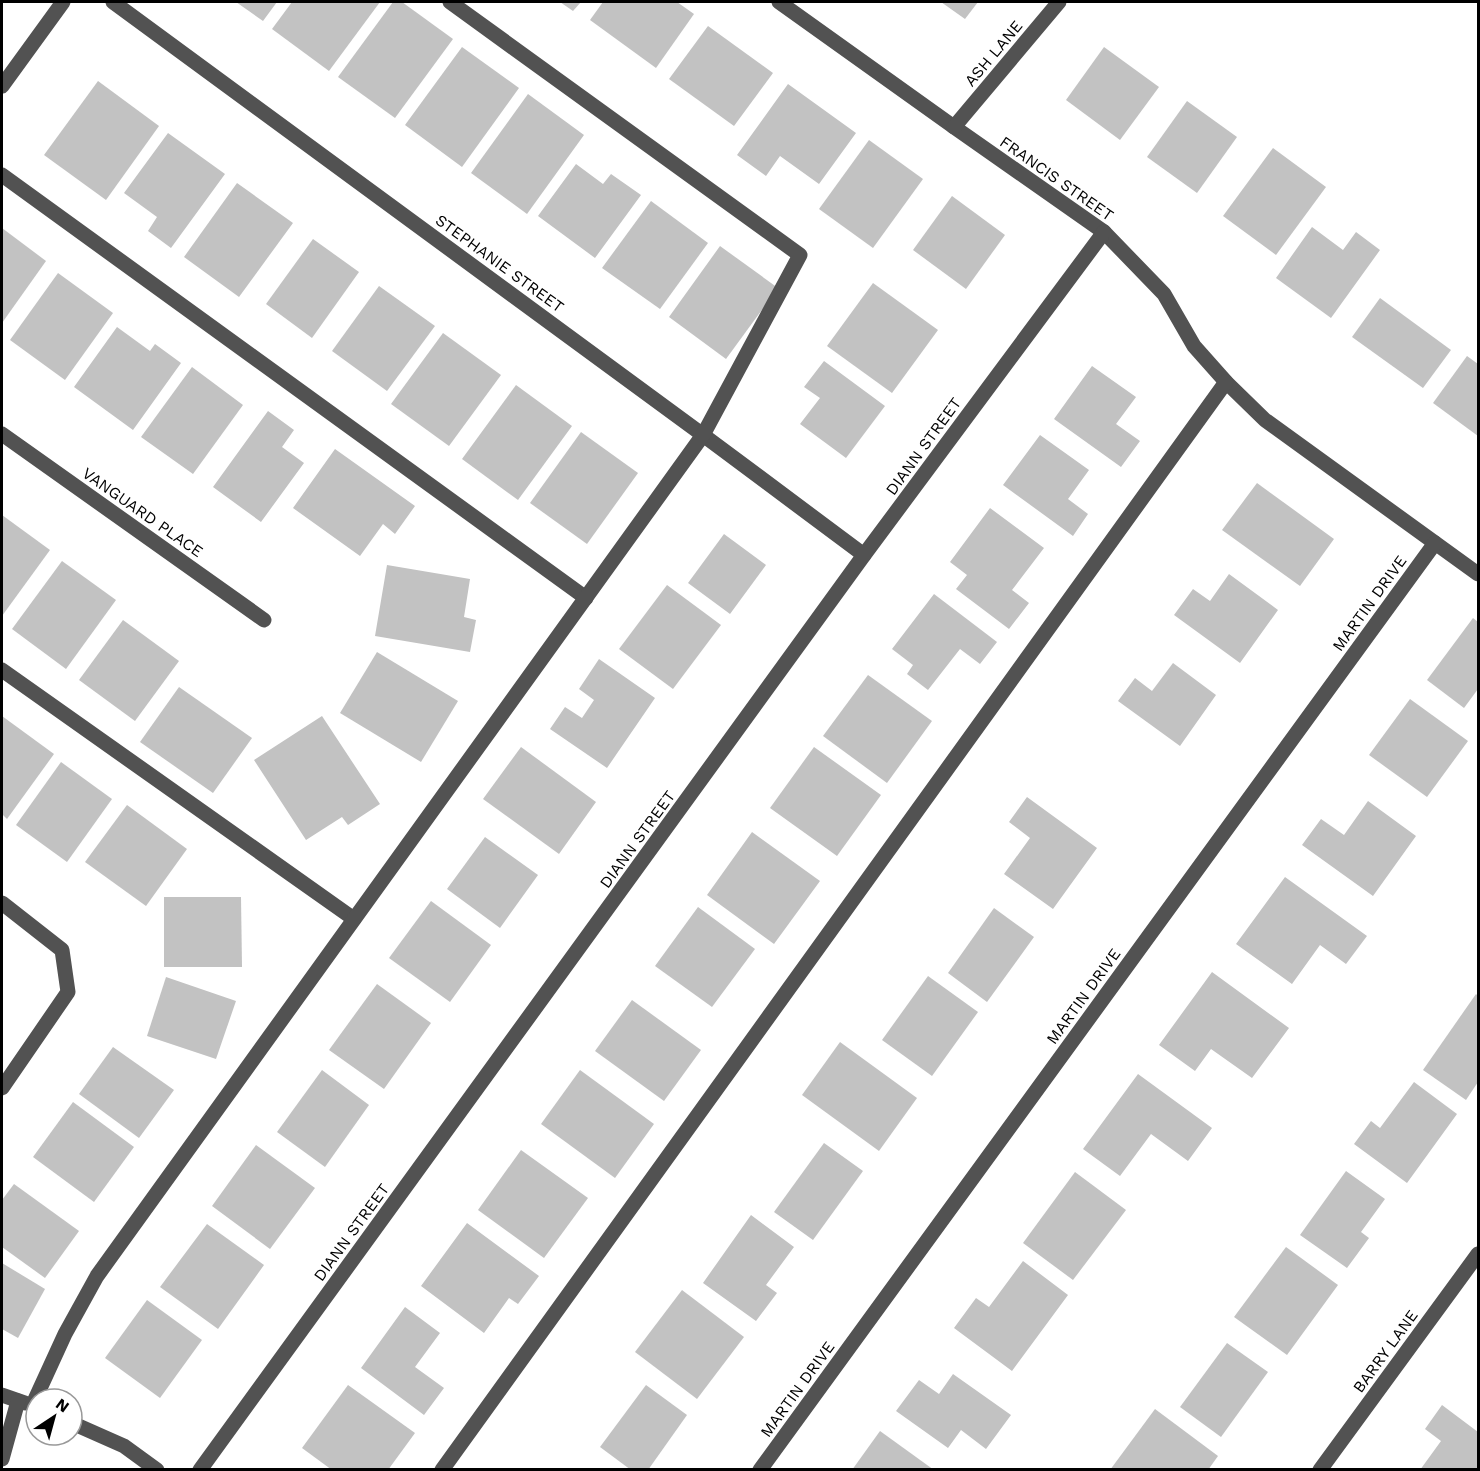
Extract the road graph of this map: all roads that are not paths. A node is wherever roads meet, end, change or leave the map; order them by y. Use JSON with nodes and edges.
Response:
{"nodes":[{"id":1,"x":63,"y":2,"type":"edge"},
{"id":2,"x":113,"y":2,"type":"edge"},
{"id":3,"x":450,"y":2,"type":"edge"},
{"id":4,"x":779,"y":2,"type":"edge"},
{"id":5,"x":1059,"y":2,"type":"edge"},
{"id":6,"x":2,"y":86,"type":"edge"},
{"id":7,"x":954,"y":127,"type":"junction"},
{"id":8,"x":2,"y":175,"type":"edge"},
{"id":9,"x":1104,"y":231,"type":"junction"},
{"id":10,"x":1226,"y":382,"type":"junction"},
{"id":11,"x":2,"y":434,"type":"edge"},
{"id":12,"x":703,"y":435,"type":"junction"},
{"id":13,"x":1435,"y":543,"type":"junction"},
{"id":14,"x":864,"y":555,"type":"junction"},
{"id":15,"x":1479,"y":574,"type":"edge"},
{"id":16,"x":586,"y":598,"type":"junction"},
{"id":17,"x":264,"y":620,"type":"dead end"},
{"id":18,"x":2,"y":670,"type":"edge"},
{"id":19,"x":2,"y":903,"type":"edge"},
{"id":20,"x":354,"y":919,"type":"junction"},
{"id":21,"x":2,"y":1088,"type":"edge"},
{"id":22,"x":1479,"y":1254,"type":"edge"},
{"id":23,"x":37,"y":1387,"type":"edge"},
{"id":24,"x":2,"y":1395,"type":"edge"},
{"id":25,"x":24,"y":1403,"type":"edge"},
{"id":26,"x":24,"y":1413,"type":"edge"},
{"id":27,"x":84,"y":1428,"type":"edge"},
{"id":28,"x":2,"y":1459,"type":"edge"},
{"id":29,"x":157,"y":1470,"type":"edge"},
{"id":30,"x":200,"y":1470,"type":"edge"},
{"id":31,"x":442,"y":1470,"type":"edge"},
{"id":32,"x":760,"y":1470,"type":"edge"},
{"id":33,"x":1320,"y":1470,"type":"edge"}],
"edges":[{"from":1,"to":6,"type":"street"},
{"from":2,"to":12,"type":"street","name":"STEPHANIE STREET"},
{"from":3,"to":12,"type":"street"},
{"from":4,"to":7,"type":"street","name":"FRANCIS STREET"},
{"from":5,"to":7,"type":"street","name":"ASH LANE"},
{"from":7,"to":9,"type":"street","name":"FRANCIS STREET"},
{"from":8,"to":16,"type":"street"},
{"from":9,"to":10,"type":"street","name":"FRANCIS STREET"},
{"from":9,"to":14,"type":"street","name":"DIANN STREET"},
{"from":10,"to":13,"type":"street","name":"FRANCIS STREET"},
{"from":10,"to":31,"type":"street"},
{"from":11,"to":17,"type":"street","name":"VANGUARD PLACE"},
{"from":12,"to":14,"type":"street","name":"STEPHANIE STREET"},
{"from":12,"to":16,"type":"street"},
{"from":13,"to":15,"type":"street","name":"FRANCIS STREET"},
{"from":13,"to":32,"type":"street","name":"MARTIN DRIVE"},
{"from":14,"to":30,"type":"street","name":"DIANN STREET"},
{"from":16,"to":20,"type":"street"},
{"from":18,"to":20,"type":"street"},
{"from":19,"to":21,"type":"street"},
{"from":20,"to":23,"type":"street"},
{"from":22,"to":33,"type":"street","name":"BARRY LANE"},
{"from":24,"to":25,"type":"street"},
{"from":26,"to":28,"type":"street"},
{"from":27,"to":29,"type":"street"}]}
